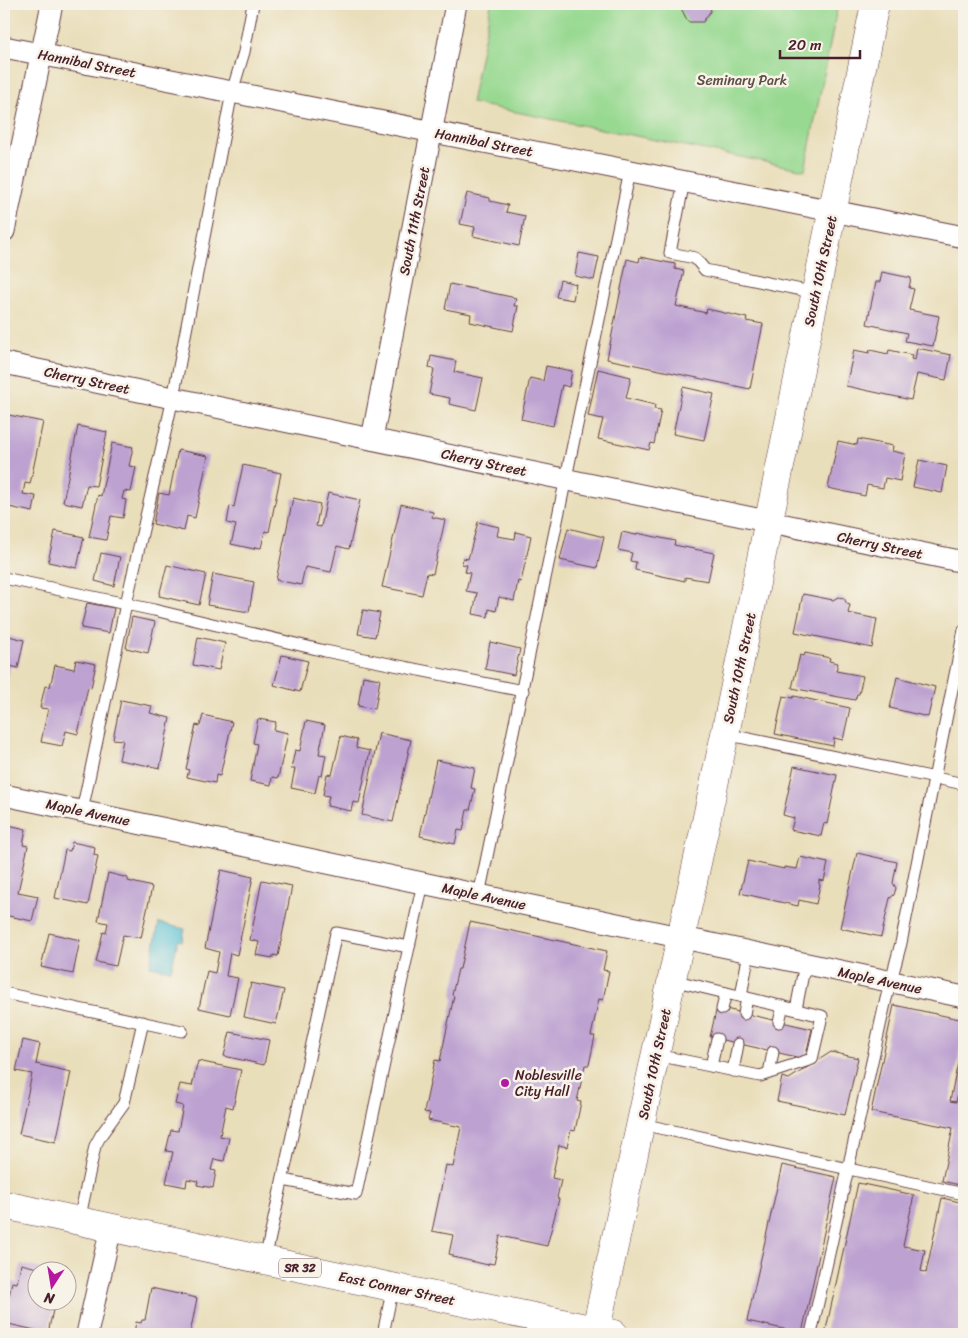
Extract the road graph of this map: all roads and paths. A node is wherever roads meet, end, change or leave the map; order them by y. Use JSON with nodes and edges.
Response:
{"nodes":[{"id":1,"x":52,"y":4,"type":"edge"},
{"id":2,"x":253,"y":4,"type":"edge"},
{"id":3,"x":456,"y":4,"type":"edge"},
{"id":4,"x":875,"y":4,"type":"edge"},
{"id":5,"x":4,"y":47,"type":"edge"},
{"id":6,"x":42,"y":54,"type":"junction"},
{"id":7,"x":232,"y":92,"type":"junction"},
{"id":8,"x":431,"y":131,"type":"junction"},
{"id":9,"x":630,"y":171,"type":"junction"},
{"id":10,"x":684,"y":182,"type":"junction"},
{"id":11,"x":833,"y":211,"type":"junction"},
{"id":12,"x":4,"y":231,"type":"edge"},
{"id":13,"x":964,"y":237,"type":"edge"},
{"id":14,"x":816,"y":293,"type":"junction"},
{"id":15,"x":4,"y":362,"type":"edge"},
{"id":16,"x":173,"y":398,"type":"junction"},
{"id":17,"x":372,"y":439,"type":"junction"},
{"id":18,"x":566,"y":479,"type":"junction"},
{"id":19,"x":769,"y":522,"type":"junction"},
{"id":20,"x":964,"y":562,"type":"edge"},
{"id":21,"x":4,"y":578,"type":"edge"},
{"id":22,"x":126,"y":604,"type":"junction"},
{"id":23,"x":964,"y":630,"type":"edge"},
{"id":24,"x":523,"y":692,"type":"junction"},
{"id":25,"x":725,"y":734,"type":"junction"},
{"id":26,"x":934,"y":777,"type":"junction"},
{"id":27,"x":964,"y":784,"type":"edge"},
{"id":28,"x":4,"y":795,"type":"edge"},
{"id":29,"x":82,"y":811,"type":"junction"},
{"id":30,"x":423,"y":883,"type":"junction"},
{"id":31,"x":480,"y":895,"type":"junction"},
{"id":32,"x":681,"y":937,"type":"junction"},
{"id":33,"x":409,"y":948,"type":"junction"},
{"id":34,"x":749,"y":952,"type":"junction"},
{"id":35,"x":805,"y":964,"type":"junction"},
{"id":36,"x":672,"y":980,"type":"junction"},
{"id":37,"x":890,"y":982,"type":"junction"},
{"id":38,"x":726,"y":992,"type":"junction"},
{"id":39,"x":4,"y":993,"type":"edge"},
{"id":40,"x":744,"y":997,"type":"junction"},
{"id":41,"x":964,"y":997,"type":"edge"},
{"id":42,"x":783,"y":1006,"type":"junction"},
{"id":43,"x":722,"y":1009,"type":"dead end"},
{"id":44,"x":796,"y":1009,"type":"junction"},
{"id":45,"x":744,"y":1014,"type":"dead end"},
{"id":46,"x":143,"y":1022,"type":"junction"},
{"id":47,"x":779,"y":1022,"type":"dead end"},
{"id":48,"x":182,"y":1031,"type":"dead end"},
{"id":49,"x":717,"y":1039,"type":"dead end"},
{"id":50,"x":738,"y":1044,"type":"dead end"},
{"id":51,"x":773,"y":1052,"type":"dead end"},
{"id":52,"x":656,"y":1055,"type":"junction"},
{"id":53,"x":711,"y":1066,"type":"junction"},
{"id":54,"x":733,"y":1071,"type":"junction"},
{"id":55,"x":769,"y":1073,"type":"junction"},
{"id":56,"x":642,"y":1124,"type":"junction"},
{"id":57,"x":848,"y":1168,"type":"junction"},
{"id":58,"x":283,"y":1180,"type":"junction"},
{"id":59,"x":964,"y":1194,"type":"edge"},
{"id":60,"x":4,"y":1205,"type":"edge"},
{"id":61,"x":79,"y":1221,"type":"junction"},
{"id":62,"x":110,"y":1228,"type":"junction"},
{"id":63,"x":264,"y":1260,"type":"junction"},
{"id":64,"x":393,"y":1287,"type":"junction"},
{"id":65,"x":602,"y":1333,"type":"edge"},
{"id":66,"x":87,"y":1334,"type":"edge"},
{"id":67,"x":383,"y":1334,"type":"edge"},
{"id":68,"x":812,"y":1334,"type":"edge"}],
"edges":[{"from":1,"to":6,"type":"street"},
{"from":2,"to":7,"type":"lane"},
{"from":3,"to":8,"type":"street","name":"South 11th Street"},
{"from":4,"to":11,"type":"main road","name":"South 10th Street"},
{"from":5,"to":6,"type":"street","name":"Hannibal Street"},
{"from":6,"to":7,"type":"street","name":"Hannibal Street"},
{"from":6,"to":12,"type":"street"},
{"from":7,"to":8,"type":"street","name":"Hannibal Street"},
{"from":7,"to":16,"type":"lane"},
{"from":8,"to":9,"type":"street","name":"Hannibal Street"},
{"from":8,"to":17,"type":"street","name":"South 11th Street"},
{"from":9,"to":10,"type":"street","name":"Hannibal Street"},
{"from":9,"to":18,"type":"lane"},
{"from":10,"to":11,"type":"street","name":"Hannibal Street"},
{"from":10,"to":14,"type":"lane"},
{"from":11,"to":13,"type":"street","name":"Hannibal Street"},
{"from":11,"to":14,"type":"main road","name":"South 10th Street"},
{"from":14,"to":19,"type":"main road","name":"South 10th Street"},
{"from":15,"to":16,"type":"street","name":"Cherry Street"},
{"from":16,"to":17,"type":"street","name":"Cherry Street"},
{"from":16,"to":22,"type":"lane"},
{"from":17,"to":18,"type":"street","name":"Cherry Street"},
{"from":18,"to":19,"type":"street","name":"Cherry Street"},
{"from":18,"to":24,"type":"lane"},
{"from":19,"to":20,"type":"street","name":"Cherry Street"},
{"from":19,"to":25,"type":"main road","name":"South 10th Street"},
{"from":21,"to":22,"type":"lane"},
{"from":22,"to":24,"type":"lane"},
{"from":22,"to":29,"type":"lane"},
{"from":23,"to":26,"type":"lane"},
{"from":24,"to":31,"type":"lane"},
{"from":25,"to":26,"type":"lane"},
{"from":25,"to":32,"type":"main road","name":"South 10th Street"},
{"from":26,"to":27,"type":"lane"},
{"from":26,"to":37,"type":"lane"},
{"from":28,"to":29,"type":"street","name":"Maple Avenue"},
{"from":29,"to":30,"type":"street","name":"Maple Avenue"},
{"from":30,"to":31,"type":"street","name":"Maple Avenue"},
{"from":30,"to":33,"type":"lane"},
{"from":31,"to":32,"type":"street","name":"Maple Avenue"},
{"from":32,"to":34,"type":"street","name":"Maple Avenue"},
{"from":32,"to":36,"type":"main road","name":"South 10th Street"},
{"from":33,"to":58,"type":"lane"},
{"from":33,"to":58,"type":"lane"},
{"from":34,"to":35,"type":"street","name":"Maple Avenue"},
{"from":34,"to":40,"type":"lane"},
{"from":35,"to":37,"type":"street","name":"Maple Avenue"},
{"from":35,"to":44,"type":"lane"},
{"from":36,"to":38,"type":"lane"},
{"from":36,"to":52,"type":"main road","name":"South 10th Street"},
{"from":37,"to":41,"type":"street","name":"Maple Avenue"},
{"from":37,"to":57,"type":"lane"},
{"from":38,"to":40,"type":"lane"},
{"from":38,"to":43,"type":"lane"},
{"from":39,"to":46,"type":"lane"},
{"from":40,"to":42,"type":"lane"},
{"from":40,"to":45,"type":"lane"},
{"from":42,"to":44,"type":"lane"},
{"from":42,"to":47,"type":"lane"},
{"from":44,"to":55,"type":"lane"},
{"from":46,"to":48,"type":"lane"},
{"from":46,"to":61,"type":"lane"},
{"from":49,"to":53,"type":"lane"},
{"from":50,"to":54,"type":"lane"},
{"from":51,"to":55,"type":"lane"},
{"from":52,"to":53,"type":"lane"},
{"from":52,"to":56,"type":"main road","name":"South 10th Street"},
{"from":53,"to":54,"type":"lane"},
{"from":54,"to":55,"type":"lane"},
{"from":56,"to":57,"type":"lane"},
{"from":56,"to":65,"type":"main road","name":"South 10th Street"},
{"from":57,"to":59,"type":"lane"},
{"from":57,"to":68,"type":"lane"},
{"from":58,"to":63,"type":"lane"},
{"from":60,"to":61,"type":"main road","name":"East Conner Street","number":"SR 32"},
{"from":61,"to":62,"type":"main road","name":"East Conner Street","number":"SR 32"},
{"from":62,"to":63,"type":"main road","name":"East Conner Street","number":"SR 32"},
{"from":62,"to":66,"type":"street"},
{"from":63,"to":64,"type":"main road","name":"East Conner Street","number":"SR 32"},
{"from":64,"to":65,"type":"main road","name":"East Conner Street","number":"SR 32"},
{"from":64,"to":67,"type":"lane"}]}
